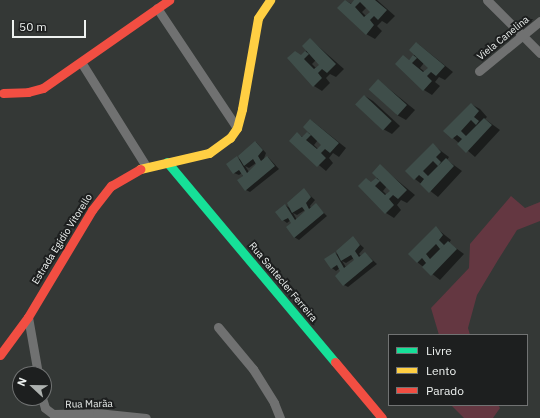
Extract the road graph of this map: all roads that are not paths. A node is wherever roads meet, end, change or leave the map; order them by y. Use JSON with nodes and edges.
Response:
{"nodes":[{"id":1,"x":169,"y":0,"type":"edge"},
{"id":2,"x":270,"y":0,"type":"edge"},
{"id":3,"x":487,"y":0,"type":"edge"},
{"id":4,"x":157,"y":8,"type":"junction"},
{"id":5,"x":540,"y":21,"type":"edge"},
{"id":6,"x":522,"y":35,"type":"junction"},
{"id":7,"x":540,"y":53,"type":"edge"},
{"id":8,"x":81,"y":62,"type":"junction"},
{"id":9,"x":479,"y":71,"type":"dead end"},
{"id":10,"x":3,"y":93,"type":"dead end"},
{"id":11,"x":237,"y":128,"type":"junction"},
{"id":12,"x":167,"y":162,"type":"junction"},
{"id":13,"x":146,"y":166,"type":"junction"},
{"id":14,"x":28,"y":316,"type":"junction"},
{"id":15,"x":218,"y":327,"type":"dead end"},
{"id":16,"x":0,"y":355,"type":"edge"},
{"id":17,"x":37,"y":366,"type":"edge"},
{"id":18,"x":44,"y":406,"type":"edge"},
{"id":19,"x":380,"y":417,"type":"edge"},
{"id":20,"x":146,"y":418,"type":"edge"},
{"id":21,"x":280,"y":418,"type":"edge"}],
"edges":[{"from":1,"to":4,"type":"street"},
{"from":2,"to":11,"type":"street","name":"Estrada Egídio Vitorello"},
{"from":3,"to":6,"type":"street"},
{"from":4,"to":8,"type":"street"},
{"from":4,"to":11,"type":"street"},
{"from":5,"to":6,"type":"street","name":"Viela Canelina"},
{"from":6,"to":7,"type":"street"},
{"from":6,"to":9,"type":"street","name":"Viela Canelina"},
{"from":8,"to":10,"type":"street"},
{"from":8,"to":13,"type":"street"},
{"from":11,"to":12,"type":"street","name":"Estrada Egídio Vitorello"},
{"from":12,"to":13,"type":"street","name":"Estrada Egídio Vitorello"},
{"from":12,"to":19,"type":"street","name":"Rua Santecler Ferreira"},
{"from":13,"to":14,"type":"street","name":"Estrada Egídio Vitorello"},
{"from":14,"to":16,"type":"street","name":"Estrada Egídio Vitorello"},
{"from":14,"to":17,"type":"street"},
{"from":15,"to":21,"type":"street"},
{"from":18,"to":20,"type":"street","name":"Rua Marãa"}]}
